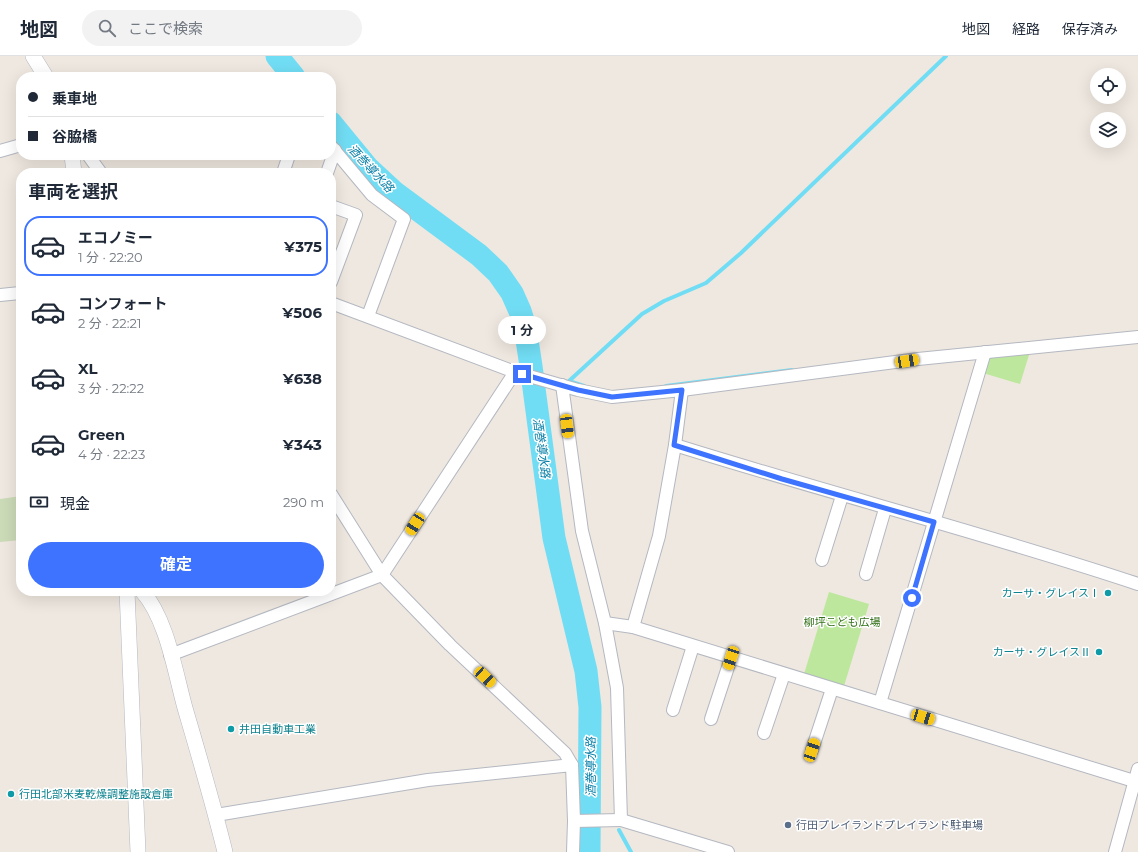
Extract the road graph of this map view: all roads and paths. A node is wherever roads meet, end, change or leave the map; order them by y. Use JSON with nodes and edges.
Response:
{"nodes":[{"id":1,"x":33,"y":56,"type":"edge"},
{"id":2,"x":43,"y":72,"type":"edge"},
{"id":3,"x":16,"y":147,"type":"edge"},
{"id":4,"x":0,"y":152,"type":"edge"},
{"id":5,"x":336,"y":152,"type":"edge"},
{"id":6,"x":336,"y":208,"type":"edge"},
{"id":7,"x":336,"y":269,"type":"edge"},
{"id":8,"x":16,"y":293,"type":"edge"},
{"id":9,"x":0,"y":295,"type":"edge"},
{"id":10,"x":336,"y":305,"type":"edge"},
{"id":11,"x":368,"y":316,"type":"junction"},
{"id":12,"x":1138,"y":337,"type":"edge"},
{"id":13,"x":985,"y":352,"type":"junction"},
{"id":14,"x":518,"y":373,"type":"junction"},
{"id":15,"x":562,"y":385,"type":"junction"},
{"id":16,"x":682,"y":390,"type":"junction"},
{"id":17,"x":674,"y":445,"type":"junction"},
{"id":18,"x":842,"y":496,"type":"junction"},
{"id":19,"x":336,"y":502,"type":"edge"},
{"id":20,"x":885,"y":509,"type":"junction"},
{"id":21,"x":934,"y":522,"type":"junction"},
{"id":22,"x":822,"y":560,"type":"dead end"},
{"id":23,"x":866,"y":574,"type":"dead end"},
{"id":24,"x":382,"y":575,"type":"junction"},
{"id":25,"x":1138,"y":584,"type":"edge"},
{"id":26,"x":336,"y":592,"type":"edge"},
{"id":27,"x":127,"y":596,"type":"edge"},
{"id":28,"x":147,"y":596,"type":"edge"},
{"id":29,"x":326,"y":596,"type":"edge"},
{"id":30,"x":605,"y":623,"type":"junction"},
{"id":31,"x":633,"y":627,"type":"junction"},
{"id":32,"x":694,"y":646,"type":"junction"},
{"id":33,"x":170,"y":655,"type":"junction"},
{"id":34,"x":731,"y":658,"type":"junction"},
{"id":35,"x":784,"y":674,"type":"junction"},
{"id":36,"x":832,"y":689,"type":"junction"},
{"id":37,"x":880,"y":703,"type":"junction"},
{"id":38,"x":673,"y":710,"type":"dead end"},
{"id":39,"x":711,"y":719,"type":"dead end"},
{"id":40,"x":764,"y":733,"type":"dead end"},
{"id":41,"x":812,"y":750,"type":"dead end"},
{"id":42,"x":572,"y":764,"type":"junction"},
{"id":43,"x":1138,"y":769,"type":"edge"},
{"id":44,"x":1134,"y":781,"type":"junction"},
{"id":45,"x":216,"y":815,"type":"junction"},
{"id":46,"x":621,"y":820,"type":"junction"},
{"id":47,"x":577,"y":821,"type":"junction"},
{"id":48,"x":138,"y":852,"type":"edge"},
{"id":49,"x":225,"y":852,"type":"edge"},
{"id":50,"x":573,"y":852,"type":"edge"},
{"id":51,"x":728,"y":852,"type":"edge"},
{"id":52,"x":1115,"y":852,"type":"edge"}],
"edges":[{"from":1,"to":2,"type":"street"},
{"from":3,"to":4,"type":"street"},
{"from":5,"to":11,"type":"street"},
{"from":6,"to":7,"type":"street"},
{"from":8,"to":9,"type":"street"},
{"from":10,"to":11,"type":"street"},
{"from":11,"to":14,"type":"street"},
{"from":12,"to":13,"type":"street"},
{"from":13,"to":16,"type":"street"},
{"from":13,"to":21,"type":"street"},
{"from":14,"to":15,"type":"street"},
{"from":14,"to":24,"type":"street"},
{"from":15,"to":16,"type":"street"},
{"from":15,"to":30,"type":"street"},
{"from":16,"to":17,"type":"street"},
{"from":17,"to":18,"type":"street"},
{"from":17,"to":31,"type":"street"},
{"from":18,"to":20,"type":"street"},
{"from":18,"to":22,"type":"street"},
{"from":19,"to":24,"type":"street"},
{"from":20,"to":21,"type":"street"},
{"from":20,"to":23,"type":"street"},
{"from":21,"to":25,"type":"street"},
{"from":21,"to":37,"type":"street"},
{"from":24,"to":26,"type":"street"},
{"from":24,"to":42,"type":"street"},
{"from":27,"to":48,"type":"street"},
{"from":28,"to":33,"type":"street"},
{"from":29,"to":33,"type":"street"},
{"from":30,"to":31,"type":"street"},
{"from":30,"to":46,"type":"street"},
{"from":31,"to":32,"type":"street"},
{"from":32,"to":34,"type":"street"},
{"from":32,"to":38,"type":"street"},
{"from":33,"to":45,"type":"street"},
{"from":34,"to":35,"type":"street"},
{"from":34,"to":39,"type":"street"},
{"from":35,"to":36,"type":"street"},
{"from":35,"to":40,"type":"street"},
{"from":36,"to":37,"type":"street"},
{"from":36,"to":41,"type":"street"},
{"from":37,"to":44,"type":"street"},
{"from":42,"to":45,"type":"street"},
{"from":42,"to":47,"type":"street"},
{"from":43,"to":44,"type":"street"},
{"from":44,"to":52,"type":"street"},
{"from":45,"to":49,"type":"street"},
{"from":46,"to":47,"type":"street"},
{"from":46,"to":51,"type":"street"},
{"from":47,"to":50,"type":"street"}]}
